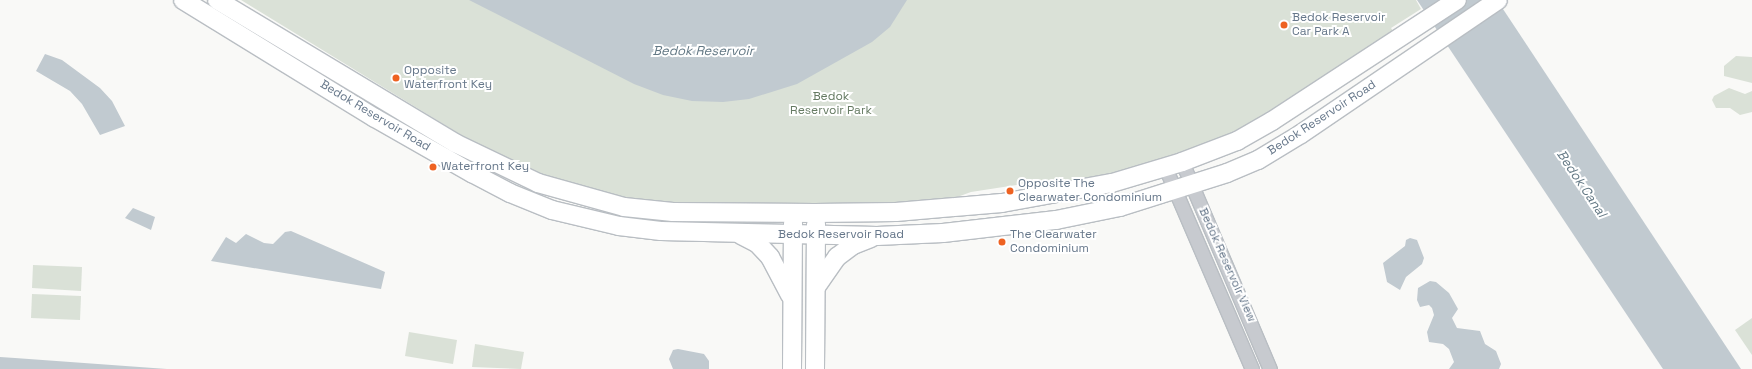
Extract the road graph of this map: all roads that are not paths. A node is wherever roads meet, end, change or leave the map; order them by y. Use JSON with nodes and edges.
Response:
{"nodes":[{"id":1,"x":183,"y":0,"type":"edge"},
{"id":2,"x":217,"y":0,"type":"edge"},
{"id":3,"x":1457,"y":0,"type":"edge"},
{"id":4,"x":1498,"y":0,"type":"edge"},
{"id":5,"x":371,"y":94,"type":"junction"},
{"id":6,"x":375,"y":118,"type":"junction"},
{"id":7,"x":1182,"y":162,"type":"junction"},
{"id":8,"x":1165,"y":168,"type":"junction"},
{"id":9,"x":1192,"y":186,"type":"junction"},
{"id":10,"x":1175,"y":191,"type":"junction"},
{"id":11,"x":793,"y":212,"type":"junction"},
{"id":12,"x":815,"y":213,"type":"junction"},
{"id":13,"x":740,"y":234,"type":"junction"},
{"id":14,"x":793,"y":235,"type":"junction"},
{"id":15,"x":816,"y":236,"type":"junction"},
{"id":16,"x":877,"y":236,"type":"junction"},
{"id":17,"x":816,"y":287,"type":"junction"},
{"id":18,"x":793,"y":302,"type":"junction"},
{"id":19,"x":792,"y":369,"type":"edge"},
{"id":20,"x":815,"y":369,"type":"edge"},
{"id":21,"x":1252,"y":369,"type":"edge"},
{"id":22,"x":1270,"y":369,"type":"edge"}],
"edges":[{"from":1,"to":6,"type":"main road","name":"Bedok Reservoir Road"},
{"from":2,"to":5,"type":"main road","name":"Bedok Reservoir Road"},
{"from":3,"to":7,"type":"main road","name":"Bedok Reservoir Road"},
{"from":4,"to":9,"type":"main road","name":"Bedok Reservoir Road"},
{"from":5,"to":6,"type":"main road"},
{"from":5,"to":11,"type":"main road","name":"Bedok Reservoir Road"},
{"from":6,"to":13,"type":"main road","name":"Bedok Reservoir Road"},
{"from":7,"to":8,"type":"main road","name":"Bedok Reservoir Road"},
{"from":7,"to":9,"type":"street","name":"Bedok Reservoir View"},
{"from":8,"to":10,"type":"street","name":"Bedok Reservoir View"},
{"from":8,"to":12,"type":"main road","name":"Bedok Reservoir Road"},
{"from":9,"to":10,"type":"main road","name":"Bedok Reservoir Road"},
{"from":9,"to":22,"type":"street","name":"Bedok Reservoir View"},
{"from":10,"to":16,"type":"main road","name":"Bedok Reservoir Road"},
{"from":10,"to":21,"type":"street","name":"Bedok Reservoir View"},
{"from":11,"to":12,"type":"main road","name":"Bedok Reservoir Road"},
{"from":11,"to":14,"type":"main road"},
{"from":12,"to":15,"type":"main road"},
{"from":13,"to":14,"type":"main road","name":"Bedok Reservoir Road"},
{"from":13,"to":18,"type":"main road"},
{"from":14,"to":15,"type":"main road","name":"Bedok Reservoir Road"},
{"from":14,"to":18,"type":"main road"},
{"from":15,"to":16,"type":"main road","name":"Bedok Reservoir Road"},
{"from":15,"to":17,"type":"main road"},
{"from":16,"to":17,"type":"main road"},
{"from":17,"to":20,"type":"main road"},
{"from":18,"to":19,"type":"main road"}]}
